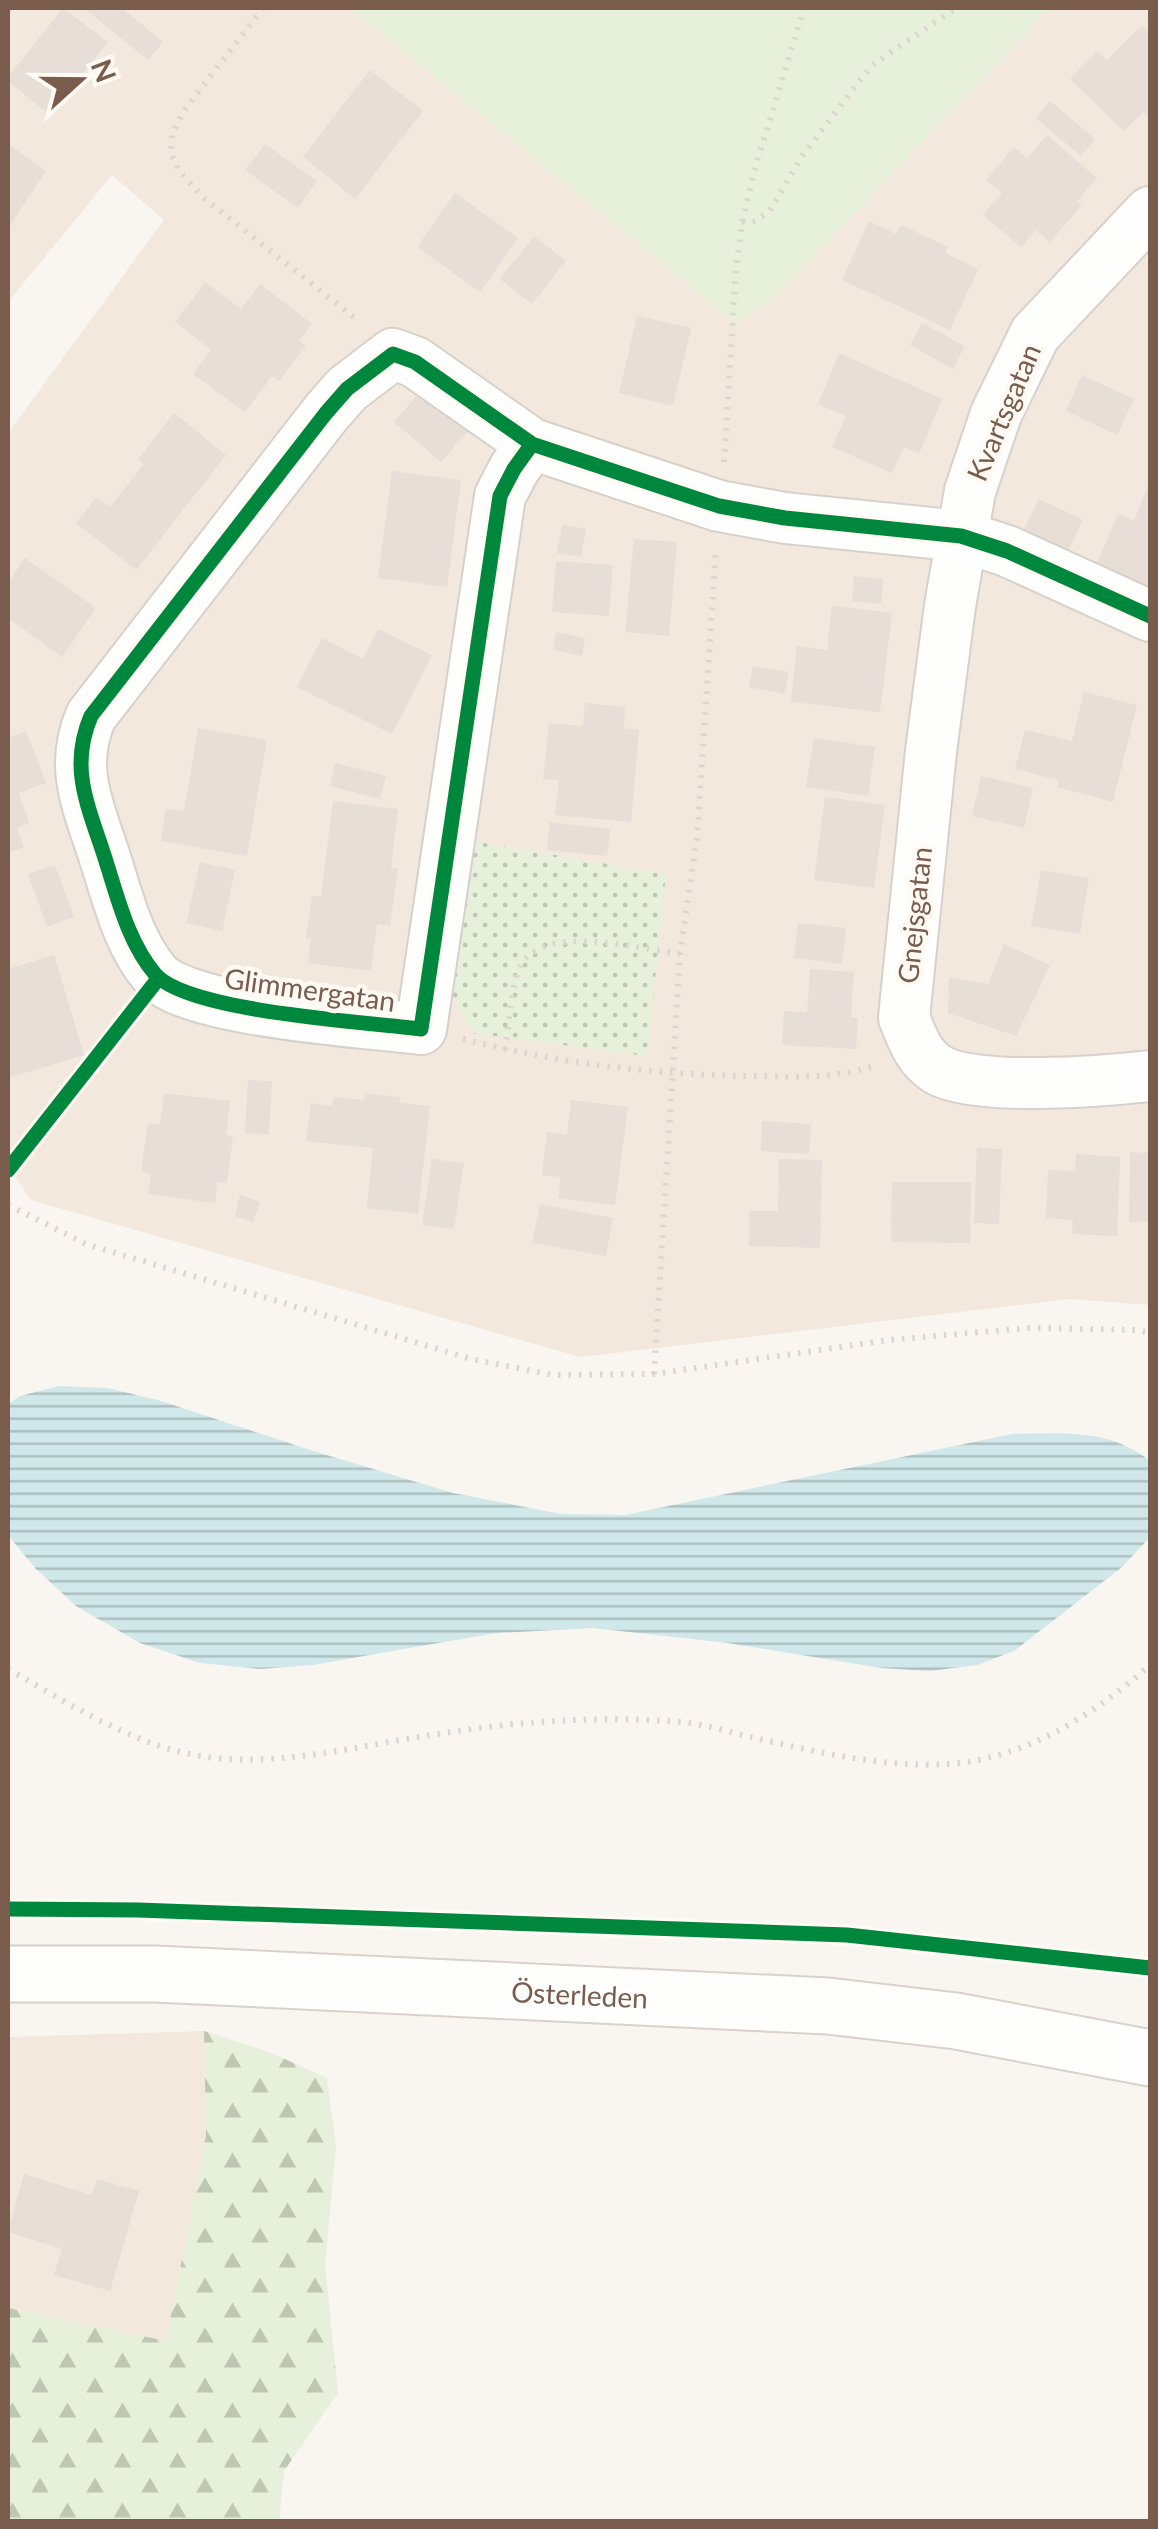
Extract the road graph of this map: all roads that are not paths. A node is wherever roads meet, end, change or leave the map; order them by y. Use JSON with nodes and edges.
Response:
{"nodes":[{"id":1,"x":1150,"y":212,"type":"edge"},
{"id":2,"x":532,"y":444,"type":"junction"},
{"id":3,"x":961,"y":536,"type":"junction"},
{"id":4,"x":1150,"y":616,"type":"edge"},
{"id":5,"x":1150,"y":1076,"type":"edge"},
{"id":6,"x":8,"y":1974,"type":"edge"},
{"id":7,"x":1150,"y":2058,"type":"edge"}],
"edges":[{"from":1,"to":3,"type":"street","name":"Kvartsgatan"},
{"from":2,"to":2,"type":"street","name":"Glimmergatan"},
{"from":2,"to":3,"type":"street"},
{"from":3,"to":4,"type":"street"},
{"from":3,"to":5,"type":"street","name":"Gnejsgatan"},
{"from":6,"to":7,"type":"main road","name":"Österleden"}]}
